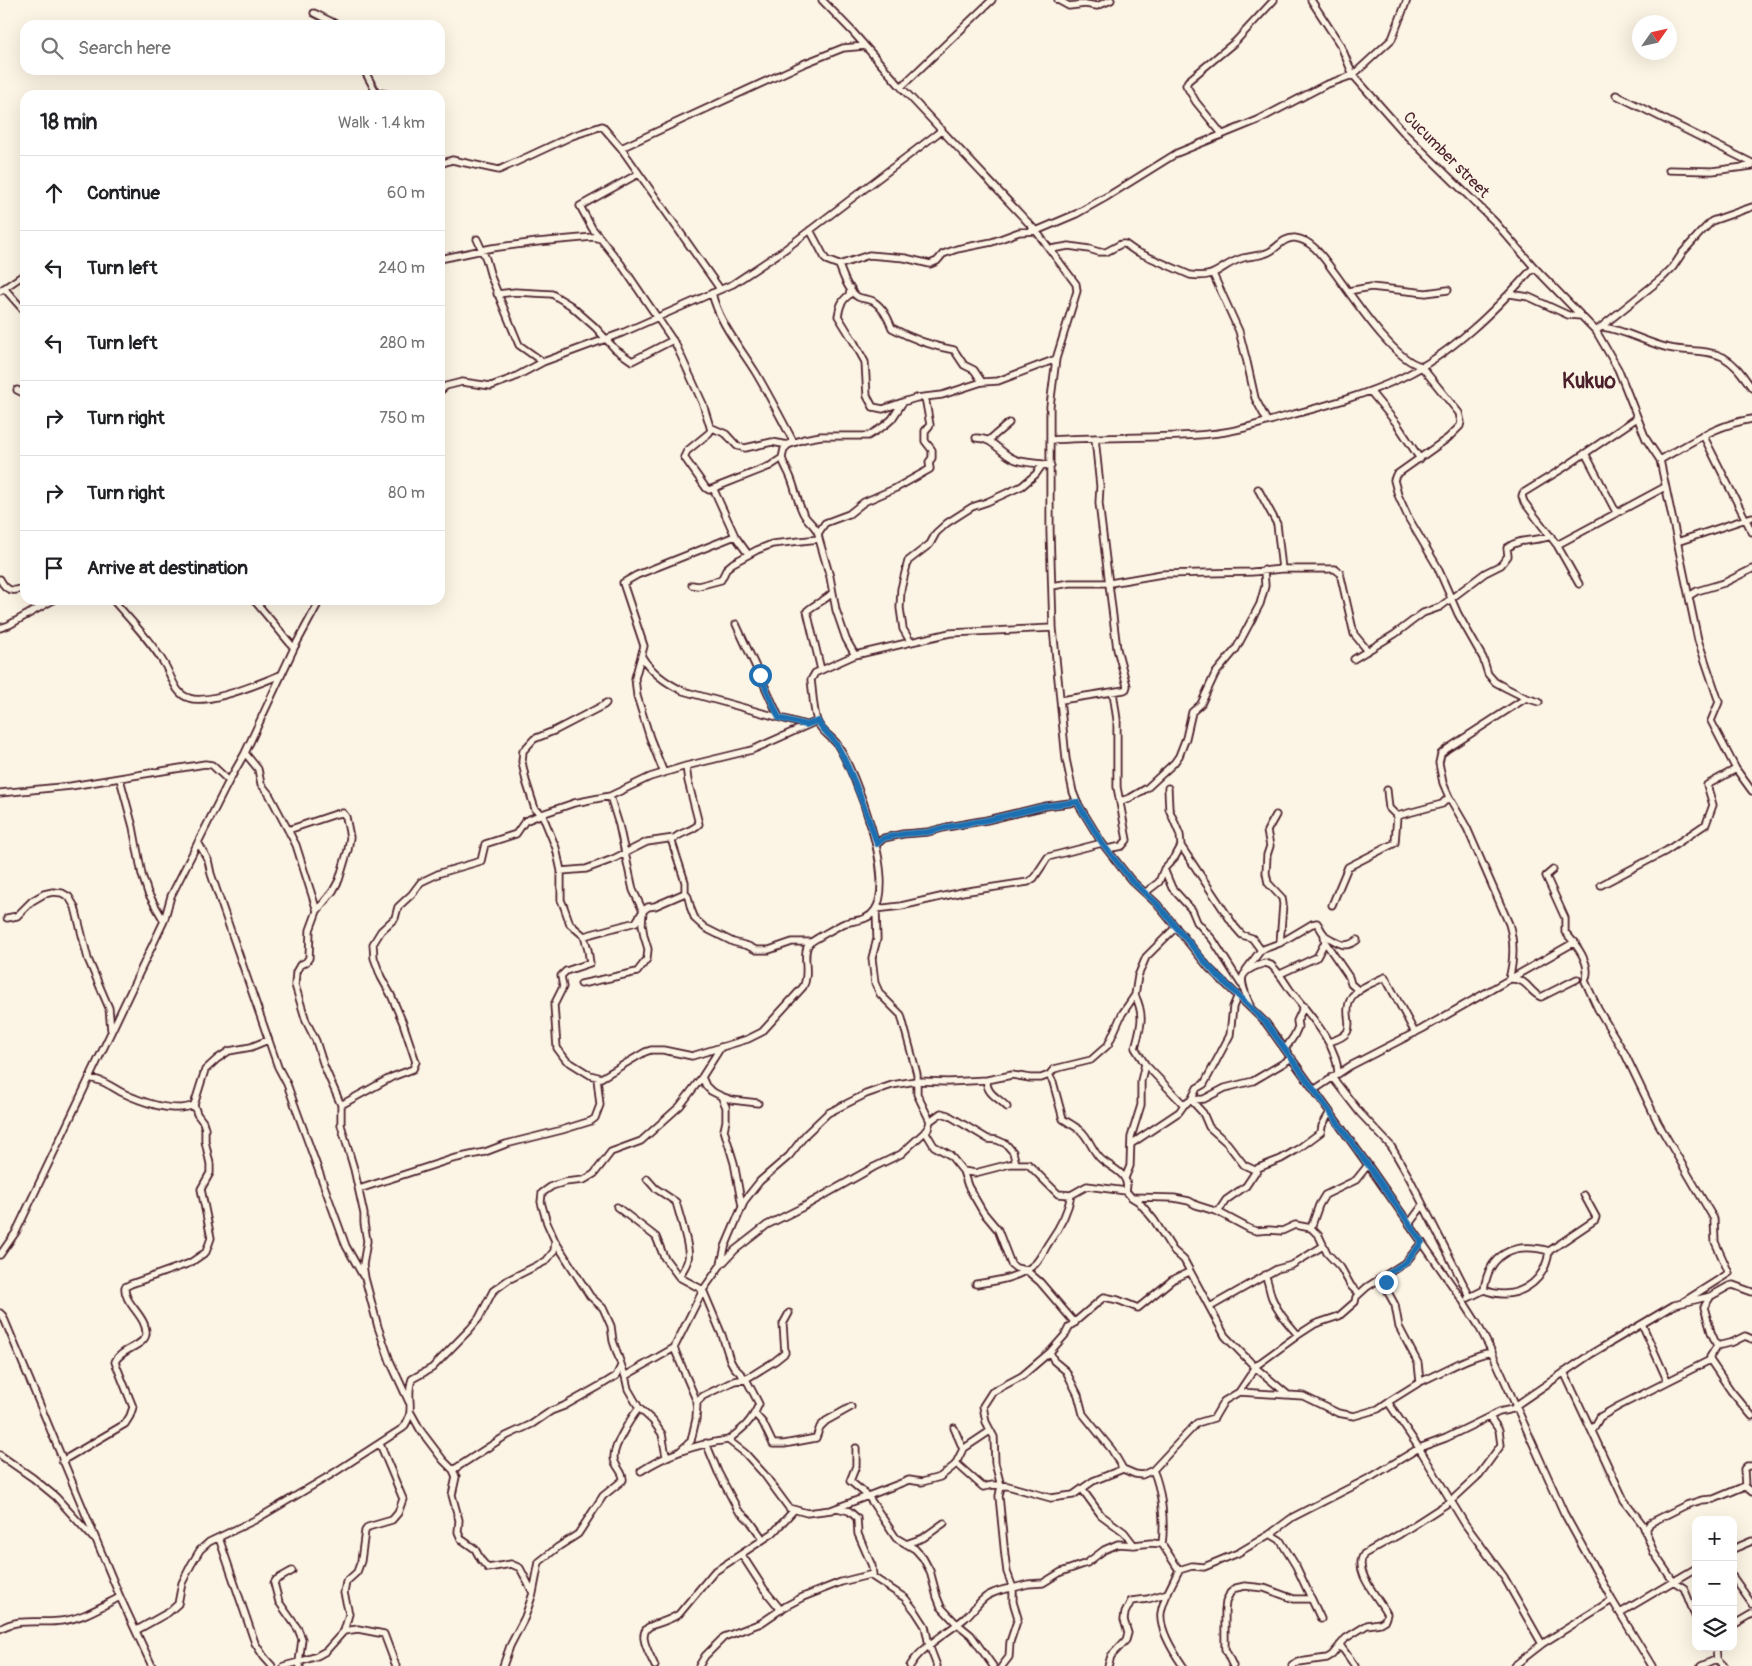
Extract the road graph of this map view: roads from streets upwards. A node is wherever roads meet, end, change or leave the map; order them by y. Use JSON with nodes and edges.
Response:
{"nodes":[{"id":1,"x":822,"y":0,"type":"edge"},
{"id":2,"x":992,"y":0,"type":"edge"},
{"id":3,"x":1058,"y":0,"type":"edge"},
{"id":4,"x":1111,"y":0,"type":"edge"},
{"id":5,"x":1274,"y":0,"type":"edge"},
{"id":6,"x":1407,"y":0,"type":"edge"},
{"id":7,"x":1313,"y":1,"type":"edge"},
{"id":8,"x":314,"y":13,"type":"dead end"},
{"id":9,"x":328,"y":20,"type":"edge"},
{"id":10,"x":864,"y":46,"type":"junction"},
{"id":11,"x":367,"y":75,"type":"edge"},
{"id":12,"x":1353,"y":75,"type":"junction"},
{"id":13,"x":901,"y":87,"type":"junction"},
{"id":14,"x":375,"y":90,"type":"edge"},
{"id":15,"x":1616,"y":94,"type":"dead end"},
{"id":16,"x":942,"y":130,"type":"junction"},
{"id":17,"x":1222,"y":134,"type":"junction"},
{"id":18,"x":621,"y":148,"type":"junction"},
{"id":19,"x":445,"y":162,"type":"edge"},
{"id":20,"x":1752,"y":165,"type":"edge"},
{"id":21,"x":1669,"y":170,"type":"dead end"},
{"id":22,"x":638,"y":174,"type":"junction"},
{"id":23,"x":1752,"y":207,"type":"edge"},
{"id":24,"x":810,"y":230,"type":"junction"},
{"id":25,"x":1036,"y":231,"type":"junction"},
{"id":26,"x":477,"y":239,"type":"dead end"},
{"id":27,"x":601,"y":239,"type":"junction"},
{"id":28,"x":1051,"y":249,"type":"junction"},
{"id":29,"x":481,"y":251,"type":"junction"},
{"id":30,"x":445,"y":258,"type":"edge"},
{"id":31,"x":839,"y":266,"type":"junction"},
{"id":32,"x":1534,"y":267,"type":"junction"},
{"id":33,"x":1213,"y":274,"type":"junction"},
{"id":34,"x":20,"y":277,"type":"edge"},
{"id":35,"x":851,"y":288,"type":"junction"},
{"id":36,"x":720,"y":289,"type":"junction"},
{"id":37,"x":2,"y":290,"type":"edge"},
{"id":38,"x":1448,"y":290,"type":"dead end"},
{"id":39,"x":1348,"y":291,"type":"junction"},
{"id":40,"x":712,"y":293,"type":"junction"},
{"id":41,"x":497,"y":294,"type":"junction"},
{"id":42,"x":1510,"y":294,"type":"junction"},
{"id":43,"x":20,"y":307,"type":"edge"},
{"id":44,"x":658,"y":316,"type":"junction"},
{"id":45,"x":1581,"y":316,"type":"junction"},
{"id":46,"x":1602,"y":327,"type":"junction"},
{"id":47,"x":1596,"y":331,"type":"junction"},
{"id":48,"x":606,"y":339,"type":"junction"},
{"id":49,"x":673,"y":340,"type":"junction"},
{"id":50,"x":1056,"y":360,"type":"junction"},
{"id":51,"x":543,"y":362,"type":"junction"},
{"id":52,"x":1421,"y":366,"type":"junction"},
{"id":53,"x":982,"y":382,"type":"junction"},
{"id":54,"x":445,"y":387,"type":"edge"},
{"id":55,"x":1752,"y":388,"type":"edge"},
{"id":56,"x":17,"y":390,"type":"dead end"},
{"id":57,"x":1370,"y":391,"type":"junction"},
{"id":58,"x":20,"y":392,"type":"edge"},
{"id":59,"x":925,"y":397,"type":"junction"},
{"id":60,"x":903,"y":402,"type":"junction"},
{"id":61,"x":1637,"y":418,"type":"junction"},
{"id":62,"x":1752,"y":419,"type":"edge"},
{"id":63,"x":1267,"y":422,"type":"junction"},
{"id":64,"x":1009,"y":423,"type":"dead end"},
{"id":65,"x":710,"y":427,"type":"junction"},
{"id":66,"x":1703,"y":435,"type":"junction"},
{"id":67,"x":976,"y":438,"type":"dead end"},
{"id":68,"x":1095,"y":438,"type":"junction"},
{"id":69,"x":989,"y":440,"type":"junction"},
{"id":70,"x":1051,"y":440,"type":"junction"},
{"id":71,"x":788,"y":445,"type":"junction"},
{"id":72,"x":1585,"y":453,"type":"junction"},
{"id":73,"x":782,"y":458,"type":"junction"},
{"id":74,"x":1420,"y":459,"type":"junction"},
{"id":75,"x":1660,"y":460,"type":"junction"},
{"id":76,"x":1044,"y":464,"type":"junction"},
{"id":77,"x":1051,"y":466,"type":"junction"},
{"id":78,"x":1665,"y":487,"type":"junction"},
{"id":79,"x":1258,"y":489,"type":"dead end"},
{"id":80,"x":714,"y":490,"type":"junction"},
{"id":81,"x":1616,"y":512,"type":"junction"},
{"id":82,"x":1749,"y":518,"type":"edge"},
{"id":83,"x":1752,"y":532,"type":"edge"},
{"id":84,"x":819,"y":535,"type":"junction"},
{"id":85,"x":735,"y":536,"type":"junction"},
{"id":86,"x":1551,"y":536,"type":"junction"},
{"id":87,"x":1677,"y":542,"type":"junction"},
{"id":88,"x":1557,"y":545,"type":"junction"},
{"id":89,"x":748,"y":554,"type":"junction"},
{"id":90,"x":1752,"y":568,"type":"edge"},
{"id":91,"x":1282,"y":569,"type":"junction"},
{"id":92,"x":1264,"y":570,"type":"junction"},
{"id":93,"x":0,"y":579,"type":"edge"},
{"id":94,"x":1110,"y":583,"type":"junction"},
{"id":95,"x":1579,"y":584,"type":"dead end"},
{"id":96,"x":692,"y":585,"type":"dead end"},
{"id":97,"x":1052,"y":586,"type":"junction"},
{"id":98,"x":20,"y":590,"type":"edge"},
{"id":99,"x":832,"y":593,"type":"junction"},
{"id":100,"x":1689,"y":596,"type":"junction"},
{"id":101,"x":1450,"y":598,"type":"junction"},
{"id":102,"x":44,"y":605,"type":"edge"},
{"id":103,"x":117,"y":605,"type":"edge"},
{"id":104,"x":258,"y":605,"type":"edge"},
{"id":105,"x":317,"y":605,"type":"edge"},
{"id":106,"x":736,"y":624,"type":"dead end"},
{"id":107,"x":0,"y":628,"type":"edge"},
{"id":108,"x":1053,"y":628,"type":"junction"},
{"id":109,"x":910,"y":641,"type":"junction"},
{"id":110,"x":294,"y":648,"type":"junction"},
{"id":111,"x":1368,"y":650,"type":"junction"},
{"id":112,"x":854,"y":655,"type":"junction"},
{"id":113,"x":642,"y":657,"type":"junction"},
{"id":114,"x":1354,"y":659,"type":"dead end"},
{"id":115,"x":821,"y":670,"type":"junction"},
{"id":116,"x":280,"y":675,"type":"junction"},
{"id":117,"x":1113,"y":692,"type":"junction"},
{"id":118,"x":1526,"y":698,"type":"junction"},
{"id":119,"x":1061,"y":700,"type":"junction"},
{"id":120,"x":1538,"y":702,"type":"dead end"},
{"id":121,"x":606,"y":703,"type":"dead end"},
{"id":122,"x":779,"y":718,"type":"junction"},
{"id":123,"x":818,"y":721,"type":"junction"},
{"id":124,"x":806,"y":725,"type":"junction"},
{"id":125,"x":245,"y":753,"type":"junction"},
{"id":126,"x":686,"y":766,"type":"junction"},
{"id":127,"x":1736,"y":769,"type":"junction"},
{"id":128,"x":664,"y":772,"type":"junction"},
{"id":129,"x":120,"y":779,"type":"junction"},
{"id":130,"x":229,"y":781,"type":"junction"},
{"id":131,"x":1168,"y":788,"type":"dead end"},
{"id":132,"x":1387,"y":790,"type":"dead end"},
{"id":133,"x":1752,"y":791,"type":"edge"},
{"id":134,"x":0,"y":793,"type":"edge"},
{"id":135,"x":610,"y":796,"type":"junction"},
{"id":136,"x":1449,"y":797,"type":"junction"},
{"id":137,"x":1120,"y":801,"type":"junction"},
{"id":138,"x":1077,"y":802,"type":"junction"},
{"id":139,"x":1442,"y":804,"type":"junction"},
{"id":140,"x":1455,"y":808,"type":"junction"},
{"id":141,"x":542,"y":814,"type":"junction"},
{"id":142,"x":1276,"y":815,"type":"dead end"},
{"id":143,"x":1397,"y":816,"type":"junction"},
{"id":144,"x":288,"y":830,"type":"junction"},
{"id":145,"x":674,"y":838,"type":"junction"},
{"id":146,"x":198,"y":842,"type":"junction"},
{"id":147,"x":1102,"y":843,"type":"junction"},
{"id":148,"x":877,"y":844,"type":"junction"},
{"id":149,"x":1181,"y":846,"type":"junction"},
{"id":150,"x":1107,"y":849,"type":"junction"},
{"id":151,"x":626,"y":853,"type":"junction"},
{"id":152,"x":1164,"y":869,"type":"junction"},
{"id":153,"x":1553,"y":870,"type":"dead end"},
{"id":154,"x":561,"y":871,"type":"junction"},
{"id":155,"x":1601,"y":886,"type":"dead end"},
{"id":156,"x":1146,"y":892,"type":"junction"},
{"id":157,"x":685,"y":893,"type":"junction"},
{"id":158,"x":1332,"y":905,"type":"dead end"},
{"id":159,"x":876,"y":909,"type":"junction"},
{"id":160,"x":317,"y":911,"type":"junction"},
{"id":161,"x":643,"y":912,"type":"junction"},
{"id":162,"x":7,"y":918,"type":"dead end"},
{"id":163,"x":164,"y":921,"type":"junction"},
{"id":164,"x":1176,"y":927,"type":"junction"},
{"id":165,"x":1324,"y":935,"type":"junction"},
{"id":166,"x":584,"y":936,"type":"junction"},
{"id":167,"x":1357,"y":940,"type":"dead end"},
{"id":168,"x":810,"y":942,"type":"junction"},
{"id":169,"x":1325,"y":942,"type":"junction"},
{"id":170,"x":1575,"y":942,"type":"junction"},
{"id":171,"x":1280,"y":943,"type":"junction"},
{"id":172,"x":1261,"y":950,"type":"junction"},
{"id":173,"x":1244,"y":973,"type":"junction"},
{"id":174,"x":1280,"y":974,"type":"junction"},
{"id":175,"x":1509,"y":979,"type":"junction"},
{"id":176,"x":1577,"y":979,"type":"dead end"},
{"id":177,"x":582,"y":984,"type":"dead end"},
{"id":178,"x":1242,"y":984,"type":"junction"},
{"id":179,"x":1359,"y":990,"type":"junction"},
{"id":180,"x":1238,"y":994,"type":"junction"},
{"id":181,"x":1135,"y":995,"type":"junction"},
{"id":182,"x":1304,"y":1006,"type":"junction"},
{"id":183,"x":1252,"y":1009,"type":"junction"},
{"id":184,"x":111,"y":1032,"type":"junction"},
{"id":185,"x":1415,"y":1033,"type":"junction"},
{"id":186,"x":268,"y":1040,"type":"junction"},
{"id":187,"x":1328,"y":1042,"type":"junction"},
{"id":188,"x":721,"y":1047,"type":"junction"},
{"id":189,"x":1285,"y":1049,"type":"junction"},
{"id":190,"x":1292,"y":1058,"type":"junction"},
{"id":191,"x":1145,"y":1064,"type":"junction"},
{"id":192,"x":1338,"y":1073,"type":"junction"},
{"id":193,"x":1049,"y":1076,"type":"junction"},
{"id":194,"x":702,"y":1077,"type":"junction"},
{"id":195,"x":89,"y":1078,"type":"junction"},
{"id":196,"x":597,"y":1078,"type":"junction"},
{"id":197,"x":1332,"y":1078,"type":"junction"},
{"id":198,"x":986,"y":1080,"type":"junction"},
{"id":199,"x":916,"y":1081,"type":"junction"},
{"id":200,"x":1314,"y":1090,"type":"junction"},
{"id":201,"x":721,"y":1096,"type":"junction"},
{"id":202,"x":1191,"y":1100,"type":"junction"},
{"id":203,"x":758,"y":1103,"type":"dead end"},
{"id":204,"x":194,"y":1105,"type":"junction"},
{"id":205,"x":342,"y":1105,"type":"junction"},
{"id":206,"x":1184,"y":1105,"type":"junction"},
{"id":207,"x":1007,"y":1107,"type":"dead end"},
{"id":208,"x":1330,"y":1112,"type":"junction"},
{"id":209,"x":930,"y":1121,"type":"junction"},
{"id":210,"x":925,"y":1131,"type":"junction"},
{"id":211,"x":1131,"y":1144,"type":"junction"},
{"id":212,"x":1016,"y":1164,"type":"junction"},
{"id":213,"x":1368,"y":1165,"type":"junction"},
{"id":214,"x":963,"y":1171,"type":"junction"},
{"id":215,"x":1256,"y":1171,"type":"junction"},
{"id":216,"x":1125,"y":1178,"type":"junction"},
{"id":217,"x":647,"y":1179,"type":"dead end"},
{"id":218,"x":359,"y":1189,"type":"junction"},
{"id":219,"x":1126,"y":1191,"type":"junction"},
{"id":220,"x":1071,"y":1195,"type":"junction"},
{"id":221,"x":1584,"y":1195,"type":"dead end"},
{"id":222,"x":1131,"y":1197,"type":"junction"},
{"id":223,"x":1423,"y":1205,"type":"junction"},
{"id":224,"x":742,"y":1206,"type":"junction"},
{"id":225,"x":616,"y":1207,"type":"dead end"},
{"id":226,"x":1218,"y":1212,"type":"junction"},
{"id":227,"x":1409,"y":1224,"type":"junction"},
{"id":228,"x":1311,"y":1228,"type":"junction"},
{"id":229,"x":556,"y":1241,"type":"junction"},
{"id":230,"x":1422,"y":1242,"type":"junction"},
{"id":231,"x":1323,"y":1246,"type":"junction"},
{"id":232,"x":1549,"y":1251,"type":"junction"},
{"id":233,"x":0,"y":1255,"type":"edge"},
{"id":234,"x":720,"y":1266,"type":"junction"},
{"id":235,"x":1026,"y":1270,"type":"junction"},
{"id":236,"x":1189,"y":1272,"type":"junction"},
{"id":237,"x":1265,"y":1276,"type":"junction"},
{"id":238,"x":679,"y":1277,"type":"junction"},
{"id":239,"x":1383,"y":1277,"type":"junction"},
{"id":240,"x":364,"y":1278,"type":"junction"},
{"id":241,"x":976,"y":1284,"type":"dead end"},
{"id":242,"x":703,"y":1290,"type":"junction"},
{"id":243,"x":1484,"y":1290,"type":"junction"},
{"id":244,"x":1752,"y":1292,"type":"edge"},
{"id":245,"x":1359,"y":1294,"type":"junction"},
{"id":246,"x":1711,"y":1296,"type":"junction"},
{"id":247,"x":1470,"y":1297,"type":"junction"},
{"id":248,"x":1463,"y":1301,"type":"junction"},
{"id":249,"x":1683,"y":1302,"type":"junction"},
{"id":250,"x":1210,"y":1307,"type":"junction"},
{"id":251,"x":0,"y":1313,"type":"edge"},
{"id":252,"x":790,"y":1313,"type":"dead end"},
{"id":253,"x":1075,"y":1323,"type":"junction"},
{"id":254,"x":1642,"y":1324,"type":"junction"},
{"id":255,"x":1298,"y":1335,"type":"junction"},
{"id":256,"x":1752,"y":1339,"type":"edge"},
{"id":257,"x":1717,"y":1346,"type":"junction"},
{"id":258,"x":674,"y":1348,"type":"junction"},
{"id":259,"x":1050,"y":1352,"type":"junction"},
{"id":260,"x":1492,"y":1352,"type":"junction"},
{"id":261,"x":1710,"y":1360,"type":"junction"},
{"id":262,"x":621,"y":1366,"type":"junction"},
{"id":263,"x":1256,"y":1368,"type":"junction"},
{"id":264,"x":1564,"y":1372,"type":"junction"},
{"id":265,"x":625,"y":1376,"type":"junction"},
{"id":266,"x":746,"y":1379,"type":"junction"},
{"id":267,"x":1667,"y":1380,"type":"junction"},
{"id":268,"x":1420,"y":1382,"type":"junction"},
{"id":269,"x":1239,"y":1392,"type":"junction"},
{"id":270,"x":1287,"y":1394,"type":"junction"},
{"id":271,"x":697,"y":1402,"type":"junction"},
{"id":272,"x":1388,"y":1402,"type":"junction"},
{"id":273,"x":410,"y":1404,"type":"junction"},
{"id":274,"x":851,"y":1407,"type":"dead end"},
{"id":275,"x":1516,"y":1407,"type":"junction"},
{"id":276,"x":639,"y":1408,"type":"junction"},
{"id":277,"x":411,"y":1412,"type":"junction"},
{"id":278,"x":755,"y":1414,"type":"junction"},
{"id":279,"x":1752,"y":1416,"type":"edge"},
{"id":280,"x":1490,"y":1417,"type":"junction"},
{"id":281,"x":954,"y":1428,"type":"dead end"},
{"id":282,"x":990,"y":1431,"type":"junction"},
{"id":283,"x":1592,"y":1431,"type":"junction"},
{"id":284,"x":728,"y":1440,"type":"junction"},
{"id":285,"x":706,"y":1443,"type":"junction"},
{"id":286,"x":380,"y":1444,"type":"junction"},
{"id":287,"x":856,"y":1448,"type":"dead end"},
{"id":288,"x":1419,"y":1448,"type":"junction"},
{"id":289,"x":963,"y":1449,"type":"junction"},
{"id":290,"x":680,"y":1450,"type":"junction"},
{"id":291,"x":0,"y":1455,"type":"edge"},
{"id":292,"x":666,"y":1456,"type":"dead end"},
{"id":293,"x":62,"y":1461,"type":"junction"},
{"id":294,"x":956,"y":1464,"type":"junction"},
{"id":295,"x":1752,"y":1466,"type":"edge"},
{"id":296,"x":1123,"y":1469,"type":"junction"},
{"id":297,"x":453,"y":1470,"type":"junction"},
{"id":298,"x":1152,"y":1470,"type":"junction"},
{"id":299,"x":641,"y":1471,"type":"dead end"},
{"id":300,"x":1001,"y":1486,"type":"junction"},
{"id":301,"x":1745,"y":1486,"type":"junction"},
{"id":302,"x":1082,"y":1489,"type":"junction"},
{"id":303,"x":1752,"y":1492,"type":"edge"},
{"id":304,"x":868,"y":1496,"type":"junction"},
{"id":305,"x":1450,"y":1501,"type":"junction"},
{"id":306,"x":837,"y":1508,"type":"junction"},
{"id":307,"x":794,"y":1510,"type":"junction"},
{"id":308,"x":944,"y":1523,"type":"dead end"},
{"id":309,"x":1645,"y":1532,"type":"junction"},
{"id":310,"x":1270,"y":1534,"type":"junction"},
{"id":311,"x":219,"y":1538,"type":"junction"},
{"id":312,"x":764,"y":1539,"type":"junction"},
{"id":313,"x":1752,"y":1541,"type":"edge"},
{"id":314,"x":97,"y":1544,"type":"junction"},
{"id":315,"x":906,"y":1544,"type":"junction"},
{"id":316,"x":1162,"y":1544,"type":"junction"},
{"id":317,"x":1134,"y":1545,"type":"junction"},
{"id":318,"x":1737,"y":1547,"type":"edge"},
{"id":319,"x":742,"y":1554,"type":"junction"},
{"id":320,"x":1179,"y":1570,"type":"junction"},
{"id":321,"x":292,"y":1571,"type":"dead end"},
{"id":322,"x":1692,"y":1571,"type":"edge"},
{"id":323,"x":873,"y":1574,"type":"junction"},
{"id":324,"x":1673,"y":1581,"type":"junction"},
{"id":325,"x":1737,"y":1583,"type":"edge"},
{"id":326,"x":1013,"y":1588,"type":"junction"},
{"id":327,"x":533,"y":1593,"type":"junction"},
{"id":328,"x":1168,"y":1593,"type":"junction"},
{"id":329,"x":120,"y":1597,"type":"junction"},
{"id":330,"x":1310,"y":1599,"type":"junction"},
{"id":331,"x":1612,"y":1600,"type":"junction"},
{"id":332,"x":1752,"y":1604,"type":"edge"},
{"id":333,"x":1692,"y":1608,"type":"edge"},
{"id":334,"x":781,"y":1610,"type":"junction"},
{"id":335,"x":1620,"y":1613,"type":"junction"},
{"id":336,"x":1752,"y":1614,"type":"edge"},
{"id":337,"x":1320,"y":1619,"type":"dead end"},
{"id":338,"x":957,"y":1623,"type":"junction"},
{"id":339,"x":1737,"y":1623,"type":"edge"},
{"id":340,"x":0,"y":1629,"type":"edge"},
{"id":341,"x":137,"y":1630,"type":"junction"},
{"id":342,"x":344,"y":1631,"type":"junction"},
{"id":343,"x":1542,"y":1644,"type":"junction"},
{"id":344,"x":1340,"y":1645,"type":"junction"},
{"id":345,"x":929,"y":1646,"type":"junction"},
{"id":346,"x":1716,"y":1651,"type":"edge"},
{"id":347,"x":1717,"y":1659,"type":"junction"},
{"id":348,"x":1523,"y":1663,"type":"edge"},
{"id":349,"x":299,"y":1664,"type":"edge"},
{"id":350,"x":152,"y":1666,"type":"edge"},
{"id":351,"x":272,"y":1666,"type":"edge"},
{"id":352,"x":284,"y":1666,"type":"edge"},
{"id":353,"x":396,"y":1666,"type":"edge"},
{"id":354,"x":503,"y":1666,"type":"edge"},
{"id":355,"x":655,"y":1666,"type":"edge"},
{"id":356,"x":699,"y":1666,"type":"edge"},
{"id":357,"x":910,"y":1666,"type":"edge"},
{"id":358,"x":937,"y":1666,"type":"edge"},
{"id":359,"x":993,"y":1666,"type":"edge"},
{"id":360,"x":1002,"y":1666,"type":"edge"},
{"id":361,"x":1108,"y":1666,"type":"edge"},
{"id":362,"x":1184,"y":1666,"type":"edge"},
{"id":363,"x":1233,"y":1666,"type":"edge"},
{"id":364,"x":1292,"y":1666,"type":"edge"},
{"id":365,"x":1355,"y":1666,"type":"edge"},
{"id":366,"x":1514,"y":1666,"type":"edge"},
{"id":367,"x":1652,"y":1666,"type":"edge"},
{"id":368,"x":1701,"y":1666,"type":"edge"},
{"id":369,"x":1724,"y":1666,"type":"edge"}],
"edges":[{"from":1,"to":10,"type":"street"},
{"from":2,"to":13,"type":"street"},
{"from":3,"to":4,"type":"street"},
{"from":5,"to":17,"type":"street"},
{"from":6,"to":12,"type":"street"},
{"from":7,"to":12,"type":"street","name":"Cucumber street"},
{"from":8,"to":9,"type":"street"},
{"from":10,"to":13,"type":"street"},
{"from":10,"to":18,"type":"street"},
{"from":11,"to":14,"type":"street"},
{"from":12,"to":17,"type":"street"},
{"from":12,"to":32,"type":"street","name":"Cucumber street"},
{"from":13,"to":16,"type":"street"},
{"from":15,"to":20,"type":"street"},
{"from":16,"to":24,"type":"street"},
{"from":16,"to":25,"type":"street"},
{"from":17,"to":25,"type":"street"},
{"from":18,"to":19,"type":"street"},
{"from":18,"to":22,"type":"street"},
{"from":20,"to":21,"type":"street"},
{"from":22,"to":27,"type":"street"},
{"from":22,"to":36,"type":"street"},
{"from":23,"to":46,"type":"street"},
{"from":24,"to":31,"type":"street"},
{"from":24,"to":36,"type":"street"},
{"from":25,"to":28,"type":"street"},
{"from":25,"to":31,"type":"street"},
{"from":26,"to":29,"type":"street"},
{"from":27,"to":29,"type":"street"},
{"from":27,"to":44,"type":"street"},
{"from":28,"to":33,"type":"street"},
{"from":28,"to":50,"type":"street"},
{"from":29,"to":30,"type":"street"},
{"from":29,"to":41,"type":"street"},
{"from":31,"to":35,"type":"street"},
{"from":32,"to":42,"type":"street"},
{"from":32,"to":45,"type":"street","name":"Cucumber street"},
{"from":33,"to":39,"type":"street"},
{"from":33,"to":63,"type":"street"},
{"from":34,"to":37,"type":"street"},
{"from":35,"to":53,"type":"street"},
{"from":35,"to":60,"type":"street"},
{"from":36,"to":40,"type":"street"},
{"from":37,"to":43,"type":"street"},
{"from":38,"to":39,"type":"street"},
{"from":39,"to":52,"type":"street"},
{"from":40,"to":44,"type":"street"},
{"from":40,"to":71,"type":"street"},
{"from":41,"to":48,"type":"street"},
{"from":41,"to":51,"type":"street"},
{"from":42,"to":45,"type":"street"},
{"from":42,"to":52,"type":"street"},
{"from":44,"to":48,"type":"street"},
{"from":44,"to":49,"type":"street"},
{"from":45,"to":47,"type":"street","name":"Cucumber street"},
{"from":46,"to":47,"type":"street"},
{"from":46,"to":55,"type":"street"},
{"from":47,"to":61,"type":"street","name":"Cucumber street"},
{"from":48,"to":49,"type":"street"},
{"from":48,"to":51,"type":"street"},
{"from":49,"to":65,"type":"street"},
{"from":50,"to":53,"type":"street"},
{"from":50,"to":70,"type":"street"},
{"from":51,"to":54,"type":"street"},
{"from":52,"to":57,"type":"street"},
{"from":52,"to":74,"type":"street"},
{"from":53,"to":59,"type":"street"},
{"from":56,"to":58,"type":"street"},
{"from":57,"to":63,"type":"street"},
{"from":57,"to":74,"type":"street"},
{"from":59,"to":60,"type":"street"},
{"from":59,"to":84,"type":"street"},
{"from":60,"to":71,"type":"street"},
{"from":61,"to":72,"type":"street"},
{"from":61,"to":75,"type":"street","name":"Cucumber street"},
{"from":62,"to":66,"type":"street"},
{"from":63,"to":68,"type":"street"},
{"from":64,"to":69,"type":"street"},
{"from":65,"to":71,"type":"street"},
{"from":65,"to":80,"type":"street"},
{"from":66,"to":75,"type":"street"},
{"from":66,"to":82,"type":"street"},
{"from":67,"to":69,"type":"street"},
{"from":68,"to":70,"type":"street"},
{"from":68,"to":94,"type":"street"},
{"from":69,"to":76,"type":"street"},
{"from":70,"to":77,"type":"street"},
{"from":71,"to":73,"type":"street"},
{"from":72,"to":81,"type":"street"},
{"from":72,"to":86,"type":"street"},
{"from":73,"to":80,"type":"street"},
{"from":73,"to":84,"type":"street"},
{"from":74,"to":101,"type":"street"},
{"from":75,"to":78,"type":"street"},
{"from":76,"to":77,"type":"street"},
{"from":76,"to":109,"type":"street"},
{"from":77,"to":97,"type":"street"},
{"from":78,"to":81,"type":"street"},
{"from":78,"to":87,"type":"street"},
{"from":79,"to":91,"type":"street"},
{"from":80,"to":85,"type":"street"},
{"from":81,"to":88,"type":"street"},
{"from":82,"to":83,"type":"street"},
{"from":82,"to":87,"type":"street"},
{"from":84,"to":89,"type":"street"},
{"from":84,"to":99,"type":"street"},
{"from":85,"to":89,"type":"street"},
{"from":85,"to":113,"type":"street"},
{"from":86,"to":88,"type":"street"},
{"from":86,"to":101,"type":"street"},
{"from":87,"to":100,"type":"street"},
{"from":88,"to":95,"type":"street"},
{"from":89,"to":96,"type":"street"},
{"from":90,"to":100,"type":"street"},
{"from":91,"to":92,"type":"street"},
{"from":91,"to":111,"type":"street"},
{"from":92,"to":94,"type":"street"},
{"from":92,"to":137,"type":"street"},
{"from":93,"to":98,"type":"street"},
{"from":94,"to":97,"type":"street"},
{"from":94,"to":117,"type":"street"},
{"from":97,"to":108,"type":"street"},
{"from":99,"to":112,"type":"street"},
{"from":99,"to":115,"type":"street"},
{"from":100,"to":127,"type":"street"},
{"from":101,"to":111,"type":"street"},
{"from":101,"to":118,"type":"street"},
{"from":102,"to":107,"type":"street"},
{"from":103,"to":116,"type":"street"},
{"from":104,"to":110,"type":"street"},
{"from":105,"to":110,"type":"street"},
{"from":106,"to":122,"type":"street"},
{"from":108,"to":109,"type":"street"},
{"from":108,"to":119,"type":"street"},
{"from":109,"to":112,"type":"street"},
{"from":110,"to":116,"type":"street"},
{"from":111,"to":114,"type":"street"},
{"from":112,"to":115,"type":"street"},
{"from":113,"to":122,"type":"street"},
{"from":113,"to":128,"type":"street"},
{"from":115,"to":123,"type":"street"},
{"from":116,"to":125,"type":"street"},
{"from":117,"to":119,"type":"street"},
{"from":117,"to":137,"type":"street"},
{"from":118,"to":120,"type":"street"},
{"from":118,"to":136,"type":"street"},
{"from":119,"to":138,"type":"street"},
{"from":121,"to":141,"type":"street"},
{"from":122,"to":124,"type":"street"},
{"from":123,"to":124,"type":"street"},
{"from":123,"to":148,"type":"street"},
{"from":124,"to":126,"type":"street"},
{"from":125,"to":130,"type":"street"},
{"from":125,"to":144,"type":"street"},
{"from":126,"to":128,"type":"street"},
{"from":126,"to":145,"type":"street"},
{"from":127,"to":133,"type":"street"},
{"from":127,"to":155,"type":"street"},
{"from":128,"to":135,"type":"street"},
{"from":129,"to":130,"type":"street"},
{"from":129,"to":134,"type":"street"},
{"from":129,"to":163,"type":"street"},
{"from":130,"to":146,"type":"street"},
{"from":131,"to":149,"type":"street"},
{"from":132,"to":143,"type":"street"},
{"from":135,"to":141,"type":"street"},
{"from":135,"to":151,"type":"street"},
{"from":136,"to":139,"type":"street"},
{"from":136,"to":140,"type":"street"},
{"from":137,"to":150,"type":"street"},
{"from":138,"to":147,"type":"street"},
{"from":138,"to":148,"type":"street"},
{"from":139,"to":140,"type":"street"},
{"from":139,"to":143,"type":"street"},
{"from":140,"to":175,"type":"street"},
{"from":141,"to":154,"type":"street"},
{"from":141,"to":205,"type":"street"},
{"from":142,"to":171,"type":"street"},
{"from":143,"to":158,"type":"street"},
{"from":144,"to":160,"type":"street"},
{"from":144,"to":160,"type":"street"},
{"from":145,"to":151,"type":"street"},
{"from":145,"to":157,"type":"street"},
{"from":146,"to":163,"type":"street"},
{"from":146,"to":186,"type":"street"},
{"from":147,"to":150,"type":"street"},
{"from":147,"to":159,"type":"street"},
{"from":148,"to":159,"type":"street"},
{"from":149,"to":152,"type":"street"},
{"from":149,"to":172,"type":"street"},
{"from":150,"to":156,"type":"street"},
{"from":151,"to":154,"type":"street"},
{"from":151,"to":161,"type":"street"},
{"from":152,"to":156,"type":"street"},
{"from":152,"to":178,"type":"street"},
{"from":153,"to":170,"type":"street"},
{"from":154,"to":166,"type":"street"},
{"from":156,"to":164,"type":"street"},
{"from":157,"to":161,"type":"street"},
{"from":157,"to":168,"type":"street"},
{"from":159,"to":168,"type":"street"},
{"from":159,"to":199,"type":"street"},
{"from":160,"to":205,"type":"street"},
{"from":161,"to":166,"type":"street"},
{"from":161,"to":177,"type":"street"},
{"from":162,"to":184,"type":"street"},
{"from":163,"to":184,"type":"street"},
{"from":164,"to":180,"type":"street"},
{"from":164,"to":181,"type":"street"},
{"from":165,"to":167,"type":"street"},
{"from":165,"to":169,"type":"street"},
{"from":165,"to":171,"type":"street"},
{"from":166,"to":196,"type":"street"},
{"from":168,"to":188,"type":"street"},
{"from":169,"to":174,"type":"street"},
{"from":169,"to":179,"type":"street"},
{"from":170,"to":175,"type":"street"},
{"from":170,"to":249,"type":"street"},
{"from":171,"to":172,"type":"street"},
{"from":172,"to":173,"type":"street"},
{"from":173,"to":174,"type":"street"},
{"from":173,"to":178,"type":"street"},
{"from":174,"to":182,"type":"street"},
{"from":175,"to":176,"type":"street"},
{"from":175,"to":185,"type":"street"},
{"from":178,"to":183,"type":"street"},
{"from":179,"to":185,"type":"street"},
{"from":179,"to":187,"type":"street"},
{"from":180,"to":183,"type":"street"},
{"from":180,"to":202,"type":"street"},
{"from":181,"to":191,"type":"street"},
{"from":181,"to":193,"type":"street"},
{"from":182,"to":187,"type":"street"},
{"from":182,"to":189,"type":"street"},
{"from":183,"to":189,"type":"street"},
{"from":184,"to":195,"type":"street"},
{"from":185,"to":192,"type":"street"},
{"from":186,"to":204,"type":"street"},
{"from":186,"to":240,"type":"street"},
{"from":187,"to":192,"type":"street"},
{"from":188,"to":194,"type":"street"},
{"from":188,"to":196,"type":"street"},
{"from":189,"to":190,"type":"street"},
{"from":190,"to":200,"type":"street"},
{"from":190,"to":202,"type":"street"},
{"from":191,"to":206,"type":"street"},
{"from":191,"to":211,"type":"street"},
{"from":192,"to":197,"type":"street"},
{"from":193,"to":198,"type":"street"},
{"from":193,"to":216,"type":"street"},
{"from":194,"to":201,"type":"street"},
{"from":194,"to":229,"type":"street"},
{"from":195,"to":204,"type":"street"},
{"from":195,"to":233,"type":"street"},
{"from":196,"to":218,"type":"street"},
{"from":197,"to":200,"type":"street"},
{"from":197,"to":223,"type":"street"},
{"from":198,"to":199,"type":"street"},
{"from":198,"to":207,"type":"street"},
{"from":199,"to":209,"type":"street"},
{"from":199,"to":224,"type":"street"},
{"from":200,"to":208,"type":"street"},
{"from":201,"to":203,"type":"street"},
{"from":201,"to":224,"type":"street"},
{"from":202,"to":206,"type":"street"},
{"from":202,"to":215,"type":"street"},
{"from":204,"to":293,"type":"street"},
{"from":205,"to":218,"type":"street"},
{"from":206,"to":211,"type":"street"},
{"from":208,"to":213,"type":"street"},
{"from":208,"to":215,"type":"street"},
{"from":209,"to":210,"type":"street"},
{"from":209,"to":212,"type":"street"},
{"from":210,"to":214,"type":"street"},
{"from":210,"to":234,"type":"street"},
{"from":211,"to":216,"type":"street"},
{"from":212,"to":214,"type":"street"},
{"from":212,"to":220,"type":"street"},
{"from":213,"to":227,"type":"street"},
{"from":213,"to":228,"type":"street"},
{"from":214,"to":235,"type":"street"},
{"from":215,"to":226,"type":"street"},
{"from":216,"to":219,"type":"street"},
{"from":217,"to":238,"type":"street"},
{"from":218,"to":240,"type":"street"},
{"from":219,"to":220,"type":"street"},
{"from":219,"to":222,"type":"street"},
{"from":220,"to":235,"type":"street"},
{"from":221,"to":232,"type":"street"},
{"from":222,"to":226,"type":"street"},
{"from":222,"to":236,"type":"street"},
{"from":223,"to":227,"type":"street"},
{"from":223,"to":247,"type":"street"},
{"from":224,"to":234,"type":"street"},
{"from":225,"to":238,"type":"street"},
{"from":226,"to":228,"type":"street"},
{"from":227,"to":230,"type":"street"},
{"from":228,"to":231,"type":"street"},
{"from":229,"to":262,"type":"street"},
{"from":229,"to":273,"type":"street"},
{"from":230,"to":239,"type":"street"},
{"from":230,"to":248,"type":"street"},
{"from":231,"to":237,"type":"street"},
{"from":231,"to":245,"type":"street"},
{"from":232,"to":243,"type":"street"},
{"from":232,"to":243,"type":"street"},
{"from":234,"to":242,"type":"street"},
{"from":235,"to":241,"type":"street"},
{"from":235,"to":253,"type":"street"},
{"from":236,"to":250,"type":"street"},
{"from":236,"to":253,"type":"street"},
{"from":237,"to":250,"type":"street"},
{"from":237,"to":255,"type":"street"},
{"from":238,"to":242,"type":"street"},
{"from":239,"to":245,"type":"street"},
{"from":239,"to":268,"type":"street"},
{"from":240,"to":273,"type":"street"},
{"from":242,"to":258,"type":"street"},
{"from":242,"to":266,"type":"street"},
{"from":243,"to":247,"type":"street"},
{"from":244,"to":246,"type":"street"},
{"from":245,"to":255,"type":"street"},
{"from":246,"to":249,"type":"street"},
{"from":246,"to":257,"type":"street"},
{"from":247,"to":248,"type":"street"},
{"from":248,"to":260,"type":"street"},
{"from":249,"to":254,"type":"street"},
{"from":250,"to":263,"type":"street"},
{"from":251,"to":293,"type":"street"},
{"from":252,"to":266,"type":"street"},
{"from":253,"to":259,"type":"street"},
{"from":254,"to":264,"type":"street"},
{"from":254,"to":267,"type":"street"},
{"from":255,"to":263,"type":"street"},
{"from":256,"to":257,"type":"street"},
{"from":257,"to":261,"type":"street"},
{"from":258,"to":265,"type":"street"},
{"from":258,"to":271,"type":"street"},
{"from":259,"to":282,"type":"street"},
{"from":259,"to":296,"type":"street"},
{"from":260,"to":268,"type":"street"},
{"from":260,"to":275,"type":"street"},
{"from":261,"to":267,"type":"street"},
{"from":261,"to":279,"type":"street"},
{"from":262,"to":265,"type":"street"},
{"from":262,"to":297,"type":"street"},
{"from":263,"to":269,"type":"street"},
{"from":263,"to":270,"type":"street"},
{"from":264,"to":275,"type":"street"},
{"from":264,"to":283,"type":"street"},
{"from":265,"to":276,"type":"street"},
{"from":266,"to":271,"type":"street"},
{"from":266,"to":278,"type":"street"},
{"from":267,"to":283,"type":"street"},
{"from":268,"to":272,"type":"street"},
{"from":269,"to":270,"type":"street"},
{"from":269,"to":298,"type":"street"},
{"from":270,"to":272,"type":"street"},
{"from":271,"to":290,"type":"street"},
{"from":272,"to":288,"type":"street"},
{"from":273,"to":277,"type":"street"},
{"from":274,"to":278,"type":"street"},
{"from":275,"to":280,"type":"street"},
{"from":275,"to":331,"type":"street"},
{"from":276,"to":292,"type":"street"},
{"from":276,"to":327,"type":"street"},
{"from":277,"to":286,"type":"street"},
{"from":277,"to":297,"type":"street"},
{"from":278,"to":284,"type":"street"},
{"from":280,"to":288,"type":"street"},
{"from":280,"to":305,"type":"street"},
{"from":281,"to":289,"type":"street"},
{"from":282,"to":289,"type":"street"},
{"from":282,"to":300,"type":"street"},
{"from":283,"to":309,"type":"street"},
{"from":284,"to":285,"type":"street"},
{"from":284,"to":307,"type":"street"},
{"from":285,"to":290,"type":"street"},
{"from":285,"to":312,"type":"street"},
{"from":286,"to":311,"type":"street"},
{"from":286,"to":342,"type":"street"},
{"from":287,"to":304,"type":"street"},
{"from":288,"to":305,"type":"street"},
{"from":288,"to":310,"type":"street"},
{"from":289,"to":294,"type":"street"},
{"from":290,"to":299,"type":"street"},
{"from":291,"to":314,"type":"street"},
{"from":293,"to":314,"type":"street"},
{"from":294,"to":300,"type":"street"},
{"from":294,"to":304,"type":"street"},
{"from":295,"to":301,"type":"street"},
{"from":296,"to":298,"type":"street"},
{"from":296,"to":302,"type":"street"},
{"from":297,"to":327,"type":"street"},
{"from":298,"to":316,"type":"street"},
{"from":300,"to":302,"type":"street"},
{"from":300,"to":326,"type":"street"},
{"from":301,"to":303,"type":"street"},
{"from":301,"to":309,"type":"street"},
{"from":302,"to":317,"type":"street"},
{"from":304,"to":306,"type":"street"},
{"from":304,"to":315,"type":"street"},
{"from":305,"to":343,"type":"street"},
{"from":305,"to":344,"type":"street"},
{"from":306,"to":307,"type":"street"},
{"from":306,"to":323,"type":"street"},
{"from":307,"to":312,"type":"street"},
{"from":308,"to":315,"type":"street"},
{"from":309,"to":324,"type":"street"},
{"from":310,"to":320,"type":"street"},
{"from":310,"to":330,"type":"street"},
{"from":311,"to":341,"type":"street"},
{"from":311,"to":351,"type":"street"},
{"from":312,"to":319,"type":"street"},
{"from":313,"to":318,"type":"street"},
{"from":314,"to":329,"type":"street"},
{"from":315,"to":338,"type":"street"},
{"from":316,"to":317,"type":"street"},
{"from":316,"to":320,"type":"street"},
{"from":317,"to":326,"type":"street"},
{"from":319,"to":334,"type":"street"},
{"from":319,"to":355,"type":"street"},
{"from":320,"to":328,"type":"street"},
{"from":321,"to":349,"type":"street"},
{"from":322,"to":324,"type":"street"},
{"from":323,"to":334,"type":"street"},
{"from":323,"to":345,"type":"street"},
{"from":324,"to":333,"type":"street"},
{"from":324,"to":335,"type":"street"},
{"from":325,"to":332,"type":"street"},
{"from":326,"to":338,"type":"street"},
{"from":326,"to":360,"type":"street"},
{"from":327,"to":354,"type":"street"},
{"from":328,"to":361,"type":"street"},
{"from":328,"to":362,"type":"street"},
{"from":329,"to":340,"type":"street"},
{"from":329,"to":341,"type":"street"},
{"from":330,"to":337,"type":"street"},
{"from":330,"to":363,"type":"street"},
{"from":331,"to":335,"type":"street"},
{"from":331,"to":343,"type":"street"},
{"from":334,"to":356,"type":"street"},
{"from":335,"to":367,"type":"street"},
{"from":336,"to":339,"type":"street"},
{"from":338,"to":345,"type":"street"},
{"from":338,"to":359,"type":"street"},
{"from":341,"to":350,"type":"street"},
{"from":342,"to":349,"type":"street"},
{"from":342,"to":353,"type":"street"},
{"from":343,"to":348,"type":"street"},
{"from":344,"to":364,"type":"street"},
{"from":344,"to":365,"type":"street"},
{"from":345,"to":357,"type":"street"},
{"from":345,"to":358,"type":"street"},
{"from":346,"to":347,"type":"street"},
{"from":347,"to":368,"type":"street"},
{"from":347,"to":369,"type":"street"},
{"from":348,"to":366,"type":"street"},
{"from":349,"to":352,"type":"street"}]}
